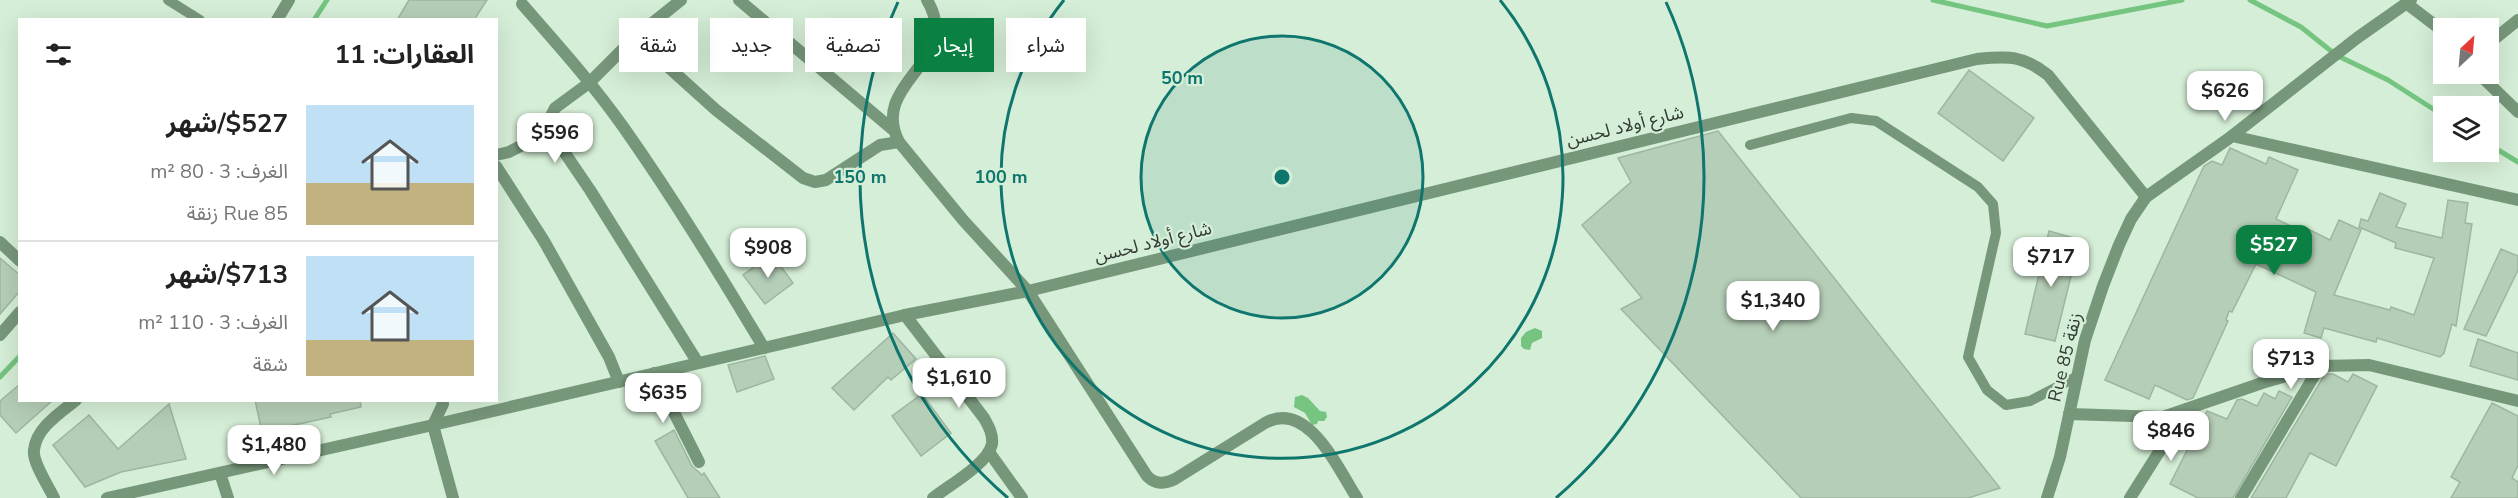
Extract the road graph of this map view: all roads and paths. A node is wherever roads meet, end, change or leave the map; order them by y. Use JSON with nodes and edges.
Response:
{"nodes":[{"id":1,"x":168,"y":0,"type":"edge"},
{"id":2,"x":289,"y":0,"type":"edge"},
{"id":3,"x":681,"y":0,"type":"edge"},
{"id":4,"x":739,"y":0,"type":"edge"},
{"id":5,"x":927,"y":0,"type":"edge"},
{"id":6,"x":2407,"y":1,"type":"edge"},
{"id":7,"x":522,"y":4,"type":"dead end"},
{"id":8,"x":197,"y":18,"type":"edge"},
{"id":9,"x":278,"y":18,"type":"edge"},
{"id":10,"x":659,"y":18,"type":"edge"},
{"id":11,"x":2518,"y":20,"type":"edge"},
{"id":12,"x":2433,"y":23,"type":"edge"},
{"id":13,"x":2499,"y":35,"type":"edge"},
{"id":14,"x":619,"y":53,"type":"edge"},
{"id":15,"x":673,"y":72,"type":"edge"},
{"id":16,"x":589,"y":83,"type":"junction"},
{"id":17,"x":2489,"y":84,"type":"edge"},
{"id":18,"x":2518,"y":112,"type":"edge"},
{"id":19,"x":892,"y":129,"type":"junction"},
{"id":20,"x":550,"y":132,"type":"junction"},
{"id":21,"x":2232,"y":136,"type":"junction"},
{"id":22,"x":899,"y":142,"type":"junction"},
{"id":23,"x":1750,"y":145,"type":"dead end"},
{"id":24,"x":498,"y":155,"type":"edge"},
{"id":25,"x":498,"y":169,"type":"edge"},
{"id":26,"x":2146,"y":196,"type":"junction"},
{"id":27,"x":2518,"y":200,"type":"edge"},
{"id":28,"x":0,"y":242,"type":"edge"},
{"id":29,"x":18,"y":259,"type":"edge"},
{"id":30,"x":1028,"y":291,"type":"junction"},
{"id":31,"x":18,"y":314,"type":"edge"},
{"id":32,"x":905,"y":315,"type":"junction"},
{"id":33,"x":0,"y":335,"type":"edge"},
{"id":34,"x":764,"y":348,"type":"junction"},
{"id":35,"x":698,"y":363,"type":"junction"},
{"id":36,"x":2320,"y":366,"type":"junction"},
{"id":37,"x":654,"y":374,"type":"junction"},
{"id":38,"x":2078,"y":376,"type":"junction"},
{"id":39,"x":618,"y":382,"type":"junction"},
{"id":40,"x":2518,"y":400,"type":"edge"},
{"id":41,"x":74,"y":402,"type":"edge"},
{"id":42,"x":442,"y":402,"type":"edge"},
{"id":43,"x":2187,"y":409,"type":"junction"},
{"id":44,"x":2069,"y":414,"type":"junction"},
{"id":45,"x":434,"y":425,"type":"junction"},
{"id":46,"x":989,"y":452,"type":"junction"},
{"id":47,"x":699,"y":462,"type":"dead end"},
{"id":48,"x":220,"y":473,"type":"junction"},
{"id":49,"x":54,"y":498,"type":"edge"},
{"id":50,"x":107,"y":498,"type":"edge"},
{"id":51,"x":228,"y":498,"type":"edge"},
{"id":52,"x":453,"y":498,"type":"edge"},
{"id":53,"x":933,"y":498,"type":"edge"},
{"id":54,"x":1022,"y":498,"type":"edge"},
{"id":55,"x":1357,"y":498,"type":"edge"},
{"id":56,"x":2037,"y":498,"type":"edge"},
{"id":57,"x":2047,"y":498,"type":"edge"},
{"id":58,"x":2130,"y":498,"type":"edge"},
{"id":59,"x":2241,"y":498,"type":"edge"}],
"edges":[{"from":1,"to":8,"type":"lane"},
{"from":2,"to":9,"type":"street"},
{"from":3,"to":10,"type":"street"},
{"from":4,"to":19,"type":"street"},
{"from":5,"to":19,"type":"street"},
{"from":6,"to":12,"type":"street"},
{"from":6,"to":21,"type":"street","name":"Rue 85 زنقة"},
{"from":7,"to":16,"type":"street"},
{"from":11,"to":13,"type":"street"},
{"from":14,"to":16,"type":"street"},
{"from":15,"to":22,"type":"street"},
{"from":16,"to":20,"type":"street"},
{"from":16,"to":34,"type":"street"},
{"from":17,"to":18,"type":"street"},
{"from":19,"to":22,"type":"street"},
{"from":20,"to":24,"type":"street"},
{"from":20,"to":35,"type":"street"},
{"from":21,"to":26,"type":"street","name":"Rue 85 زنقة"},
{"from":21,"to":27,"type":"street"},
{"from":22,"to":30,"type":"street"},
{"from":23,"to":38,"type":"lane"},
{"from":25,"to":39,"type":"street"},
{"from":26,"to":30,"type":"street","name":"شارع أولاد لحسن"},
{"from":26,"to":38,"type":"street","name":"Rue 85 زنقة"},
{"from":28,"to":29,"type":"street"},
{"from":30,"to":32,"type":"street","name":"شارع أولاد لحسن"},
{"from":30,"to":55,"type":"street"},
{"from":31,"to":33,"type":"street"},
{"from":32,"to":34,"type":"street","name":"شارع أولاد لحسن"},
{"from":32,"to":46,"type":"street"},
{"from":34,"to":35,"type":"street","name":"شارع أولاد لحسن"},
{"from":35,"to":37,"type":"street","name":"شارع أولاد لحسن"},
{"from":36,"to":40,"type":"street"},
{"from":36,"to":43,"type":"street"},
{"from":36,"to":59,"type":"street"},
{"from":37,"to":39,"type":"street","name":"شارع أولاد لحسن"},
{"from":37,"to":47,"type":"street"},
{"from":38,"to":44,"type":"street","name":"Rue 85 زنقة"},
{"from":39,"to":45,"type":"street","name":"شارع أولاد لحسن"},
{"from":41,"to":49,"type":"street"},
{"from":42,"to":45,"type":"street"},
{"from":43,"to":44,"type":"street"},
{"from":43,"to":58,"type":"street"},
{"from":44,"to":57,"type":"street","name":"Rue 85 زنقة"},
{"from":45,"to":48,"type":"street","name":"شارع أولاد لحسن"},
{"from":45,"to":52,"type":"street"},
{"from":46,"to":53,"type":"street"},
{"from":46,"to":54,"type":"street"},
{"from":48,"to":50,"type":"street","name":"شارع أولاد لحسن"},
{"from":48,"to":51,"type":"street"},
{"from":56,"to":57,"type":"street"}]}
